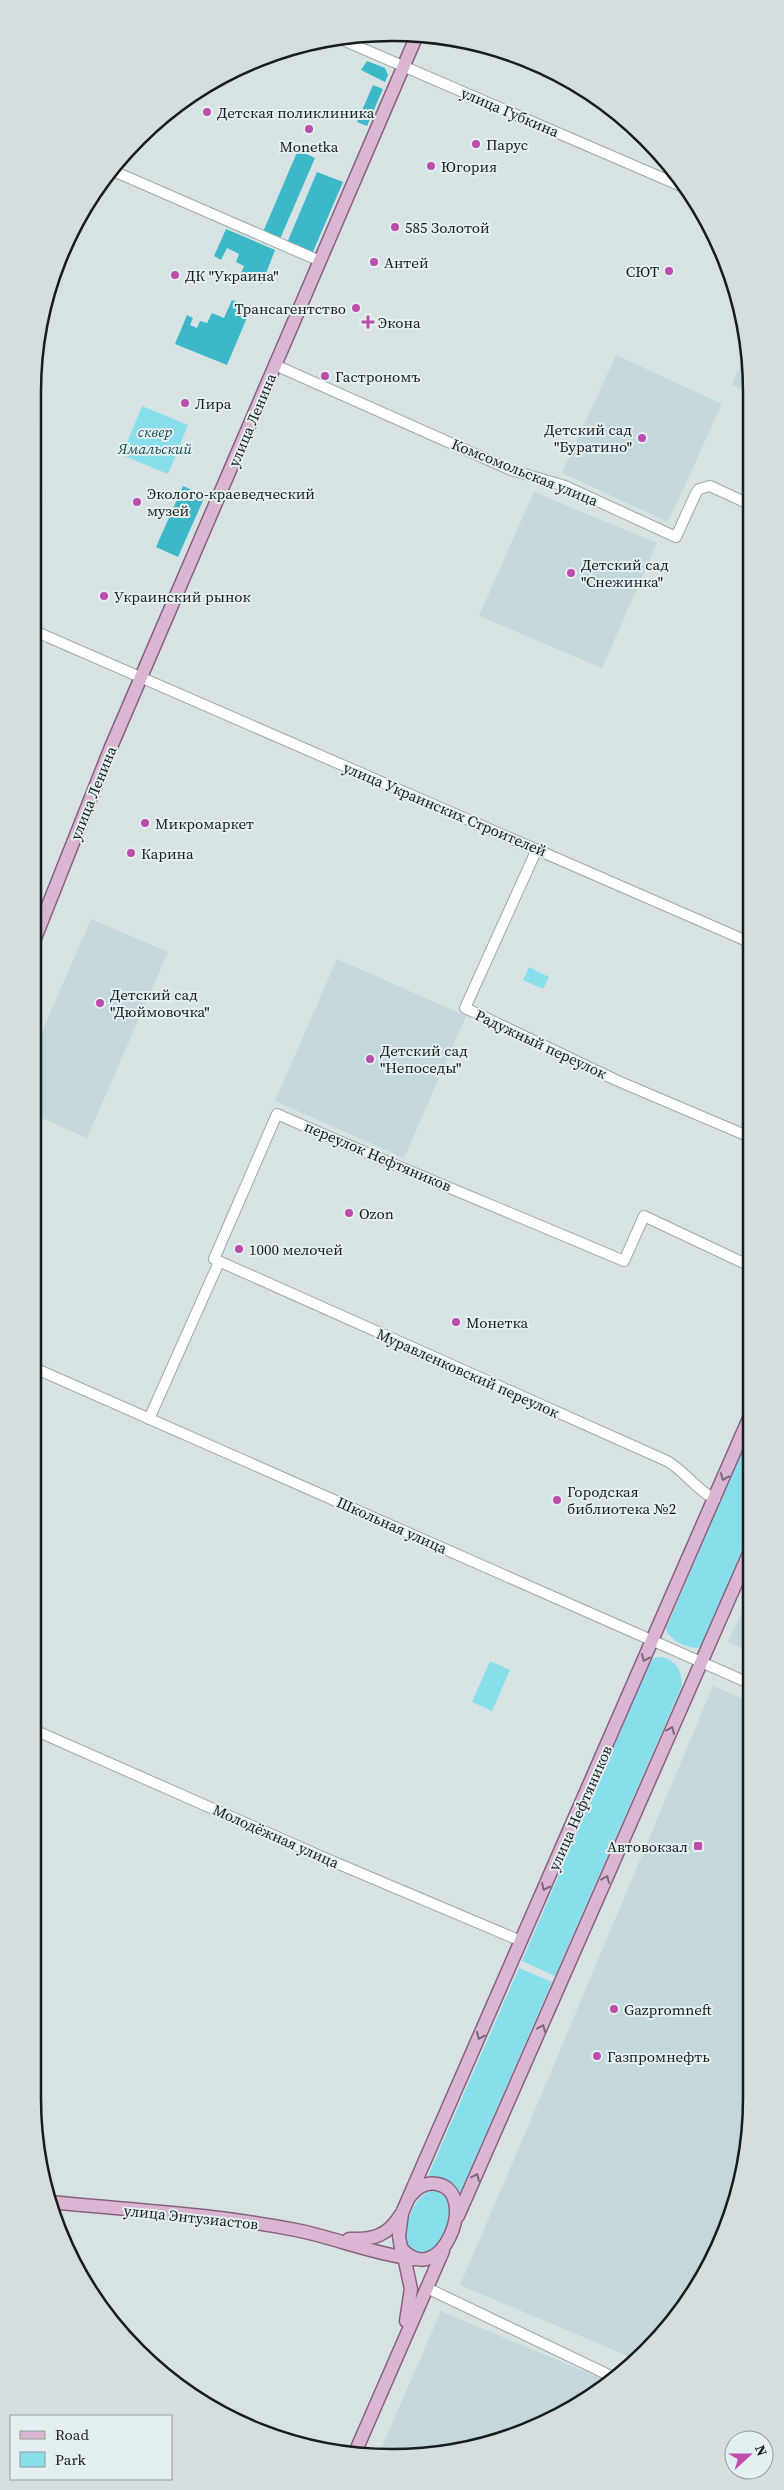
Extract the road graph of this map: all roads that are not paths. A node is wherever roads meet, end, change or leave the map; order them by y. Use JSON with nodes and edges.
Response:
{"nodes":[{"id":1,"x":414,"y":42,"type":"edge"},
{"id":2,"x":351,"y":44,"type":"edge"},
{"id":3,"x":404,"y":66,"type":"junction"},
{"id":4,"x":118,"y":173,"type":"edge"},
{"id":5,"x":674,"y":183,"type":"edge"},
{"id":6,"x":320,"y":261,"type":"junction"},
{"id":7,"x":275,"y":365,"type":"junction"},
{"id":8,"x":743,"y":501,"type":"edge"},
{"id":9,"x":41,"y":634,"type":"edge"},
{"id":10,"x":141,"y":677,"type":"junction"},
{"id":11,"x":537,"y":849,"type":"junction"},
{"id":12,"x":41,"y":923,"type":"edge"},
{"id":13,"x":743,"y":939,"type":"edge"},
{"id":14,"x":743,"y":1134,"type":"edge"},
{"id":15,"x":217,"y":1261,"type":"junction"},
{"id":16,"x":743,"y":1263,"type":"edge"},
{"id":17,"x":41,"y":1370,"type":"edge"},
{"id":18,"x":149,"y":1419,"type":"junction"},
{"id":19,"x":743,"y":1433,"type":"edge"},
{"id":20,"x":715,"y":1499,"type":"junction"},
{"id":21,"x":743,"y":1565,"type":"edge"},
{"id":22,"x":653,"y":1640,"type":"junction"},
{"id":23,"x":700,"y":1662,"type":"junction"},
{"id":24,"x":743,"y":1681,"type":"edge"},
{"id":25,"x":41,"y":1733,"type":"edge"},
{"id":26,"x":521,"y":1941,"type":"junction"},
{"id":27,"x":408,"y":2199,"type":"junction"},
{"id":28,"x":57,"y":2203,"type":"edge"},
{"id":29,"x":402,"y":2213,"type":"junction"},
{"id":30,"x":456,"y":2221,"type":"junction"},
{"id":31,"x":331,"y":2238,"type":"junction"},
{"id":32,"x":447,"y":2240,"type":"junction"},
{"id":33,"x":380,"y":2253,"type":"junction"},
{"id":34,"x":407,"y":2255,"type":"junction"},
{"id":35,"x":427,"y":2288,"type":"junction"},
{"id":36,"x":411,"y":2289,"type":"junction"},
{"id":37,"x":393,"y":2364,"type":"junction"},
{"id":38,"x":608,"y":2375,"type":"edge"},
{"id":39,"x":357,"y":2447,"type":"edge"}],
"edges":[{"from":1,"to":3,"type":"main road","name":"улица Ленина"},
{"from":2,"to":3,"type":"street","name":"улица Губкина"},
{"from":3,"to":5,"type":"street","name":"улица Губкина"},
{"from":3,"to":6,"type":"main road","name":"улица Ленина"},
{"from":4,"to":6,"type":"street"},
{"from":6,"to":7,"type":"main road","name":"улица Ленина"},
{"from":7,"to":8,"type":"street","name":"Комсомольская улица"},
{"from":7,"to":10,"type":"main road","name":"улица Ленина"},
{"from":9,"to":10,"type":"street","name":"улица Украинских Строителей"},
{"from":10,"to":11,"type":"street","name":"улица Украинских Строителей"},
{"from":10,"to":12,"type":"main road","name":"улица Ленина"},
{"from":11,"to":13,"type":"street","name":"улица Украинских Строителей"},
{"from":11,"to":14,"type":"street","name":"Радужный переулок"},
{"from":15,"to":16,"type":"street","name":"переулок Нефтяников"},
{"from":15,"to":18,"type":"street","name":"переулок Нефтяников"},
{"from":15,"to":20,"type":"street","name":"Муравленковский переулок"},
{"from":17,"to":18,"type":"street","name":"Школьная улица"},
{"from":18,"to":22,"type":"street","name":"Школьная улица"},
{"from":19,"to":20,"type":"main road","name":"улица Нефтяников","one_way":true},
{"from":20,"to":22,"type":"main road","name":"улица Нефтяников"},
{"from":21,"to":23,"type":"main road","name":"улица Нефтяников"},
{"from":22,"to":23,"type":"street","name":"Школьная улица"},
{"from":22,"to":26,"type":"main road","name":"улица Нефтяников","one_way":true},
{"from":23,"to":24,"type":"street","name":"Школьная улица"},
{"from":30,"to":23,"type":"main road","name":"улица Нефтяников","one_way":true},
{"from":25,"to":26,"type":"street","name":"Молодёжная улица"},
{"from":26,"to":27,"type":"main road","name":"улица Нефтяников","one_way":true},
{"from":27,"to":29,"type":"main road","name":"улица Нефтяников"},
{"from":27,"to":30,"type":"main road","name":"улица Нефтяников"},
{"from":28,"to":31,"type":"main road","name":"улица Энтузиастов"},
{"from":29,"to":31,"type":"main road","name":"улица Энтузиастов"},
{"from":29,"to":34,"type":"main road","name":"улица Нефтяников"},
{"from":30,"to":32,"type":"main road","name":"улица Нефтяников"},
{"from":31,"to":33,"type":"main road","name":"улица Энтузиастов"},
{"from":32,"to":34,"type":"main road","name":"улица Нефтяников"},
{"from":32,"to":35,"type":"main road","name":"улица Нефтяников"},
{"from":33,"to":34,"type":"main road","name":"улица Энтузиастов"},
{"from":33,"to":36,"type":"main road"},
{"from":34,"to":36,"type":"main road","name":"улица Нефтяников"},
{"from":35,"to":37,"type":"main road","name":"улица Нефтяников"},
{"from":35,"to":38,"type":"street"},
{"from":36,"to":37,"type":"main road","name":"улица Нефтяников"},
{"from":37,"to":39,"type":"main road","name":"улица Нефтяников"}]}
